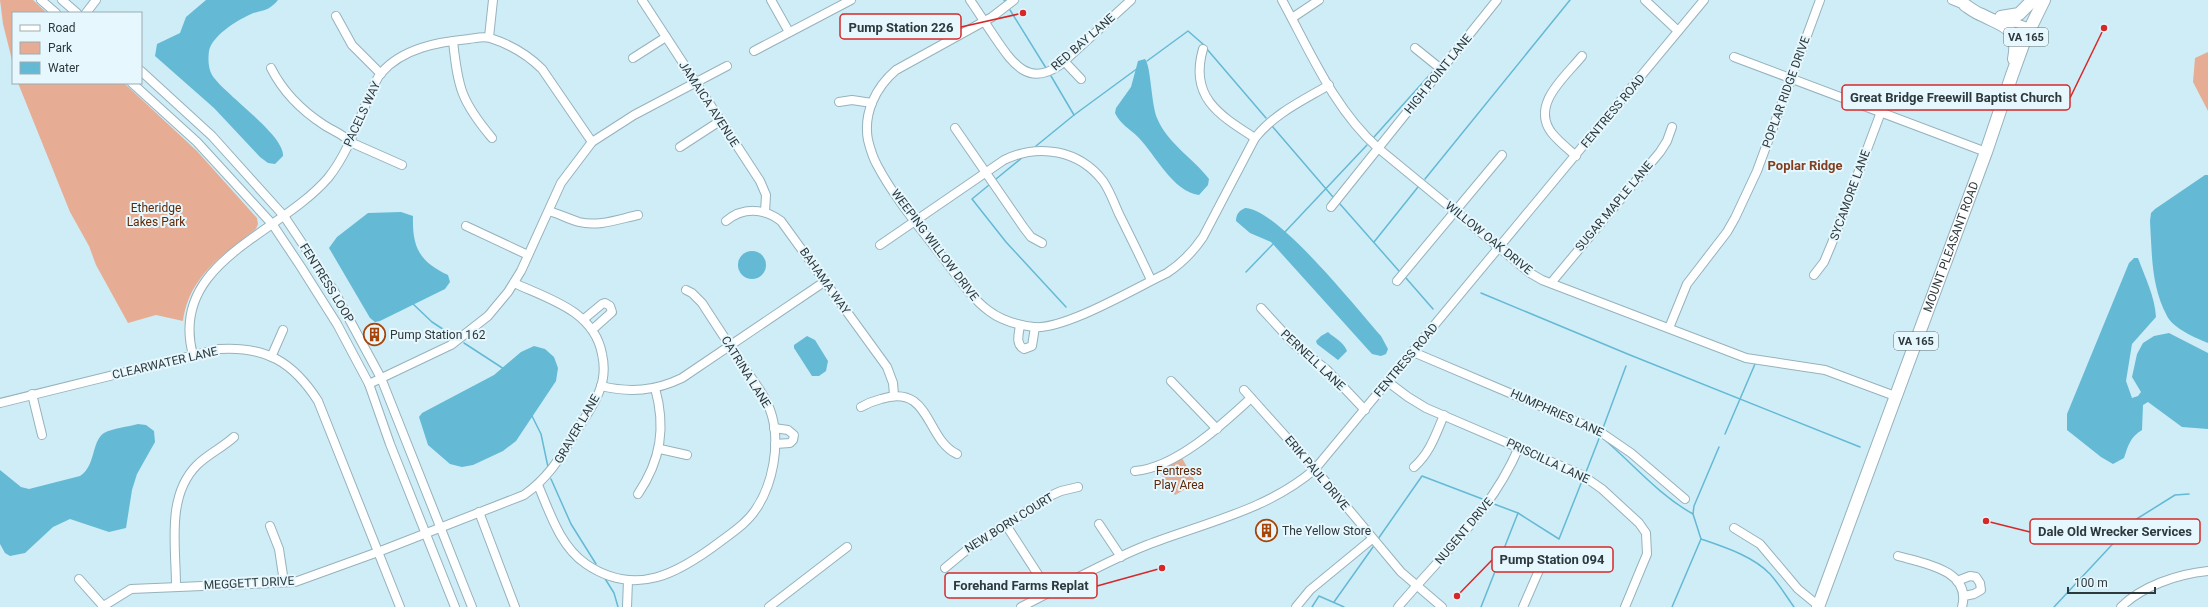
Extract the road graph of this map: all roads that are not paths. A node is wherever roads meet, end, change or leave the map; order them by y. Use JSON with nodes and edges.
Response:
{"nodes":[{"id":1,"x":41,"y":0,"type":"edge"},
{"id":2,"x":62,"y":0,"type":"edge"},
{"id":3,"x":96,"y":0,"type":"edge"},
{"id":4,"x":493,"y":0,"type":"edge"},
{"id":5,"x":642,"y":0,"type":"edge"},
{"id":6,"x":771,"y":0,"type":"edge"},
{"id":7,"x":851,"y":0,"type":"edge"},
{"id":8,"x":970,"y":0,"type":"edge"},
{"id":9,"x":1014,"y":0,"type":"edge"},
{"id":10,"x":1131,"y":0,"type":"edge"},
{"id":11,"x":1282,"y":0,"type":"edge"},
{"id":12,"x":1319,"y":0,"type":"edge"},
{"id":13,"x":1497,"y":0,"type":"edge"},
{"id":14,"x":1645,"y":0,"type":"edge"},
{"id":15,"x":1704,"y":0,"type":"edge"},
{"id":16,"x":1820,"y":0,"type":"edge"},
{"id":17,"x":1952,"y":0,"type":"edge"},
{"id":18,"x":2033,"y":0,"type":"edge"},
{"id":19,"x":2044,"y":0,"type":"edge"},
{"id":20,"x":1966,"y":5,"type":"junction"},
{"id":21,"x":55,"y":12,"type":"edge"},
{"id":22,"x":76,"y":12,"type":"edge"},
{"id":23,"x":87,"y":12,"type":"edge"},
{"id":24,"x":336,"y":16,"type":"dead end"},
{"id":25,"x":1292,"y":18,"type":"junction"},
{"id":26,"x":2001,"y":18,"type":"junction"},
{"id":27,"x":984,"y":21,"type":"junction"},
{"id":28,"x":2030,"y":28,"type":"junction"},
{"id":29,"x":1678,"y":31,"type":"junction"},
{"id":30,"x":789,"y":32,"type":"junction"},
{"id":31,"x":489,"y":37,"type":"junction"},
{"id":32,"x":666,"y":37,"type":"junction"},
{"id":33,"x":453,"y":41,"type":"junction"},
{"id":34,"x":1415,"y":48,"type":"dead end"},
{"id":35,"x":1203,"y":49,"type":"dead end"},
{"id":36,"x":754,"y":51,"type":"dead end"},
{"id":37,"x":1582,"y":56,"type":"dead end"},
{"id":38,"x":1734,"y":57,"type":"dead end"},
{"id":39,"x":633,"y":58,"type":"dead end"},
{"id":40,"x":1064,"y":61,"type":"junction"},
{"id":41,"x":727,"y":66,"type":"dead end"},
{"id":42,"x":271,"y":68,"type":"dead end"},
{"id":43,"x":1441,"y":70,"type":"junction"},
{"id":44,"x":142,"y":73,"type":"edge"},
{"id":45,"x":381,"y":74,"type":"junction"},
{"id":46,"x":2012,"y":75,"type":"junction"},
{"id":47,"x":1791,"y":79,"type":"junction"},
{"id":48,"x":1081,"y":80,"type":"dead end"},
{"id":49,"x":694,"y":82,"type":"junction"},
{"id":50,"x":133,"y":84,"type":"edge"},
{"id":51,"x":1329,"y":85,"type":"junction"},
{"id":52,"x":839,"y":102,"type":"dead end"},
{"id":53,"x":872,"y":103,"type":"junction"},
{"id":54,"x":1881,"y":112,"type":"junction"},
{"id":55,"x":720,"y":121,"type":"junction"},
{"id":56,"x":1672,"y":127,"type":"dead end"},
{"id":57,"x":956,"y":128,"type":"dead end"},
{"id":58,"x":492,"y":138,"type":"dead end"},
{"id":59,"x":1255,"y":138,"type":"junction"},
{"id":60,"x":350,"y":142,"type":"junction"},
{"id":61,"x":592,"y":142,"type":"junction"},
{"id":62,"x":680,"y":147,"type":"dead end"},
{"id":63,"x":1378,"y":148,"type":"junction"},
{"id":64,"x":1986,"y":152,"type":"junction"},
{"id":65,"x":1502,"y":156,"type":"dead end"},
{"id":66,"x":1576,"y":156,"type":"junction"},
{"id":67,"x":402,"y":165,"type":"dead end"},
{"id":68,"x":985,"y":172,"type":"junction"},
{"id":69,"x":1331,"y":207,"type":"dead end"},
{"id":70,"x":549,"y":211,"type":"junction"},
{"id":71,"x":1455,"y":211,"type":"junction"},
{"id":72,"x":765,"y":212,"type":"junction"},
{"id":73,"x":638,"y":214,"type":"dead end"},
{"id":74,"x":284,"y":216,"type":"junction"},
{"id":75,"x":726,"y":221,"type":"dead end"},
{"id":76,"x":915,"y":221,"type":"junction"},
{"id":77,"x":273,"y":225,"type":"junction"},
{"id":78,"x":466,"y":226,"type":"dead end"},
{"id":79,"x":1042,"y":243,"type":"dead end"},
{"id":80,"x":880,"y":245,"type":"dead end"},
{"id":81,"x":1499,"y":248,"type":"junction"},
{"id":82,"x":528,"y":255,"type":"junction"},
{"id":83,"x":1814,"y":275,"type":"dead end"},
{"id":84,"x":1151,"y":280,"type":"junction"},
{"id":85,"x":1397,"y":281,"type":"dead end"},
{"id":86,"x":824,"y":282,"type":"junction"},
{"id":87,"x":514,"y":283,"type":"junction"},
{"id":88,"x":1551,"y":283,"type":"junction"},
{"id":89,"x":686,"y":290,"type":"dead end"},
{"id":90,"x":1261,"y":308,"type":"dead end"},
{"id":91,"x":584,"y":319,"type":"junction"},
{"id":92,"x":1020,"y":325,"type":"junction"},
{"id":93,"x":1035,"y":327,"type":"junction"},
{"id":94,"x":1669,"y":328,"type":"junction"},
{"id":95,"x":593,"y":329,"type":"junction"},
{"id":96,"x":283,"y":330,"type":"dead end"},
{"id":97,"x":730,"y":346,"type":"junction"},
{"id":98,"x":1413,"y":352,"type":"junction"},
{"id":99,"x":193,"y":355,"type":"junction"},
{"id":100,"x":272,"y":355,"type":"junction"},
{"id":101,"x":381,"y":378,"type":"junction"},
{"id":102,"x":1171,"y":381,"type":"dead end"},
{"id":103,"x":1388,"y":382,"type":"junction"},
{"id":104,"x":369,"y":384,"type":"junction"},
{"id":105,"x":601,"y":386,"type":"junction"},
{"id":106,"x":655,"y":388,"type":"junction"},
{"id":107,"x":1244,"y":390,"type":"dead end"},
{"id":108,"x":32,"y":394,"type":"junction"},
{"id":109,"x":894,"y":395,"type":"junction"},
{"id":110,"x":1895,"y":396,"type":"junction"},
{"id":111,"x":1251,"y":398,"type":"junction"},
{"id":112,"x":0,"y":403,"type":"edge"},
{"id":113,"x":861,"y":407,"type":"dead end"},
{"id":114,"x":1365,"y":410,"type":"junction"},
{"id":115,"x":1444,"y":415,"type":"junction"},
{"id":116,"x":774,"y":428,"type":"junction"},
{"id":117,"x":1217,"y":429,"type":"junction"},
{"id":118,"x":42,"y":435,"type":"dead end"},
{"id":119,"x":234,"y":437,"type":"dead end"},
{"id":120,"x":775,"y":444,"type":"junction"},
{"id":121,"x":1519,"y":447,"type":"junction"},
{"id":122,"x":660,"y":449,"type":"junction"},
{"id":123,"x":957,"y":454,"type":"dead end"},
{"id":124,"x":687,"y":455,"type":"dead end"},
{"id":125,"x":1414,"y":466,"type":"dead end"},
{"id":126,"x":1315,"y":469,"type":"junction"},
{"id":127,"x":1134,"y":471,"type":"dead end"},
{"id":128,"x":538,"y":485,"type":"junction"},
{"id":129,"x":1078,"y":487,"type":"dead end"},
{"id":130,"x":638,"y":494,"type":"dead end"},
{"id":131,"x":1685,"y":499,"type":"dead end"},
{"id":132,"x":478,"y":512,"type":"junction"},
{"id":133,"x":1099,"y":524,"type":"dead end"},
{"id":134,"x":1006,"y":525,"type":"junction"},
{"id":135,"x":270,"y":526,"type":"dead end"},
{"id":136,"x":439,"y":528,"type":"junction"},
{"id":137,"x":1734,"y":528,"type":"dead end"},
{"id":138,"x":426,"y":533,"type":"junction"},
{"id":139,"x":1372,"y":539,"type":"junction"},
{"id":140,"x":847,"y":547,"type":"dead end"},
{"id":141,"x":378,"y":552,"type":"junction"},
{"id":142,"x":1553,"y":554,"type":"dead end"},
{"id":143,"x":1898,"y":556,"type":"dead end"},
{"id":144,"x":1121,"y":557,"type":"junction"},
{"id":145,"x":945,"y":568,"type":"dead end"},
{"id":146,"x":2208,"y":571,"type":"edge"},
{"id":147,"x":79,"y":579,"type":"dead end"},
{"id":148,"x":628,"y":580,"type":"junction"},
{"id":149,"x":1957,"y":581,"type":"junction"},
{"id":150,"x":284,"y":582,"type":"junction"},
{"id":151,"x":176,"y":586,"type":"junction"},
{"id":152,"x":1416,"y":586,"type":"junction"},
{"id":153,"x":1050,"y":593,"type":"junction"},
{"id":154,"x":1964,"y":596,"type":"junction"},
{"id":155,"x":102,"y":606,"type":"edge"},
{"id":156,"x":400,"y":607,"type":"edge"},
{"id":157,"x":455,"y":607,"type":"edge"},
{"id":158,"x":472,"y":607,"type":"edge"},
{"id":159,"x":515,"y":607,"type":"edge"},
{"id":160,"x":627,"y":607,"type":"edge"},
{"id":161,"x":768,"y":607,"type":"edge"},
{"id":162,"x":1021,"y":607,"type":"edge"},
{"id":163,"x":1296,"y":607,"type":"edge"},
{"id":164,"x":1398,"y":607,"type":"edge"},
{"id":165,"x":1442,"y":607,"type":"edge"},
{"id":166,"x":1523,"y":607,"type":"edge"},
{"id":167,"x":1625,"y":607,"type":"edge"},
{"id":168,"x":1819,"y":607,"type":"edge"},
{"id":169,"x":1962,"y":607,"type":"edge"},
{"id":170,"x":2120,"y":607,"type":"edge"}],
"edges":[{"from":1,"to":21,"type":"street"},
{"from":2,"to":22,"type":"street"},
{"from":3,"to":23,"type":"street"},
{"from":4,"to":31,"type":"street"},
{"from":5,"to":32,"type":"street","name":"JAMAICA AVENUE"},
{"from":6,"to":30,"type":"street"},
{"from":7,"to":30,"type":"street"},
{"from":8,"to":27,"type":"street","name":"RED BAY LANE"},
{"from":9,"to":27,"type":"street","name":"WEEPING WILLOW DRIVE"},
{"from":10,"to":40,"type":"street","name":"RED BAY LANE"},
{"from":11,"to":25,"type":"street","name":"WILLOW OAK DRIVE"},
{"from":12,"to":25,"type":"street"},
{"from":13,"to":43,"type":"street","name":"HIGH POINT LANE"},
{"from":14,"to":29,"type":"street"},
{"from":15,"to":29,"type":"street","name":"FENTRESS ROAD"},
{"from":16,"to":47,"type":"street","name":"POPLAR RIDGE DRIVE"},
{"from":17,"to":20,"type":"street"},
{"from":18,"to":26,"type":"highway"},
{"from":19,"to":28,"type":"highway","name":"MOUNT PLEASANT ROAD","number":"VA 165"},
{"from":20,"to":26,"type":"street"},
{"from":20,"to":46,"type":"highway"},
{"from":24,"to":45,"type":"street"},
{"from":25,"to":51,"type":"street","name":"WILLOW OAK DRIVE"},
{"from":26,"to":28,"type":"street"},
{"from":27,"to":40,"type":"street","name":"RED BAY LANE"},
{"from":27,"to":53,"type":"street","name":"WEEPING WILLOW DRIVE"},
{"from":28,"to":46,"type":"highway","name":"MOUNT PLEASANT ROAD","number":"VA 165"},
{"from":29,"to":66,"type":"street","name":"FENTRESS ROAD"},
{"from":30,"to":36,"type":"street"},
{"from":31,"to":33,"type":"street","name":"PACELS WAY"},
{"from":31,"to":61,"type":"street"},
{"from":32,"to":39,"type":"street"},
{"from":32,"to":49,"type":"street","name":"JAMAICA AVENUE"},
{"from":33,"to":45,"type":"street","name":"PACELS WAY"},
{"from":33,"to":58,"type":"street"},
{"from":34,"to":43,"type":"street"},
{"from":35,"to":59,"type":"street"},
{"from":37,"to":66,"type":"street"},
{"from":38,"to":47,"type":"street"},
{"from":40,"to":48,"type":"street"},
{"from":41,"to":49,"type":"street"},
{"from":42,"to":60,"type":"street"},
{"from":43,"to":63,"type":"street","name":"HIGH POINT LANE"},
{"from":44,"to":74,"type":"street","name":"FENTRESS LOOP"},
{"from":45,"to":60,"type":"street","name":"PACELS WAY"},
{"from":46,"to":64,"type":"highway","name":"MOUNT PLEASANT ROAD","number":"VA 165"},
{"from":47,"to":54,"type":"street"},
{"from":47,"to":94,"type":"street","name":"POPLAR RIDGE DRIVE"},
{"from":49,"to":55,"type":"street","name":"JAMAICA AVENUE"},
{"from":49,"to":61,"type":"street"},
{"from":50,"to":77,"type":"street","name":"FENTRESS LOOP"},
{"from":51,"to":59,"type":"street","name":"WEEPING WILLOW DRIVE"},
{"from":51,"to":63,"type":"street","name":"WILLOW OAK DRIVE"},
{"from":52,"to":53,"type":"street"},
{"from":53,"to":76,"type":"street","name":"WEEPING WILLOW DRIVE"},
{"from":54,"to":64,"type":"street"},
{"from":54,"to":83,"type":"street","name":"SYCAMORE LANE"},
{"from":55,"to":62,"type":"street"},
{"from":55,"to":72,"type":"street","name":"JAMAICA AVENUE"},
{"from":56,"to":88,"type":"street","name":"SUGAR MAPLE LANE"},
{"from":57,"to":68,"type":"street"},
{"from":59,"to":84,"type":"street","name":"WEEPING WILLOW DRIVE"},
{"from":60,"to":67,"type":"street"},
{"from":60,"to":74,"type":"street","name":"PACELS WAY"},
{"from":61,"to":70,"type":"street"},
{"from":63,"to":69,"type":"street","name":"HIGH POINT LANE"},
{"from":63,"to":71,"type":"street","name":"WILLOW OAK DRIVE"},
{"from":64,"to":110,"type":"highway","name":"MOUNT PLEASANT ROAD","number":"VA 165"},
{"from":65,"to":71,"type":"street"},
{"from":66,"to":81,"type":"street","name":"FENTRESS ROAD"},
{"from":68,"to":76,"type":"street"},
{"from":68,"to":79,"type":"street"},
{"from":68,"to":84,"type":"street"},
{"from":70,"to":73,"type":"street"},
{"from":70,"to":82,"type":"street"},
{"from":71,"to":81,"type":"street","name":"WILLOW OAK DRIVE"},
{"from":71,"to":85,"type":"street"},
{"from":72,"to":75,"type":"street"},
{"from":72,"to":86,"type":"street","name":"BAHAMA WAY"},
{"from":74,"to":77,"type":"street","name":"PACELS WAY"},
{"from":74,"to":101,"type":"street","name":"FENTRESS LOOP"},
{"from":76,"to":80,"type":"street"},
{"from":76,"to":92,"type":"street","name":"WEEPING WILLOW DRIVE"},
{"from":77,"to":99,"type":"street","name":"PACELS WAY"},
{"from":77,"to":104,"type":"street","name":"FENTRESS LOOP"},
{"from":78,"to":82,"type":"street"},
{"from":81,"to":88,"type":"street","name":"WILLOW OAK DRIVE"},
{"from":81,"to":98,"type":"street","name":"FENTRESS ROAD"},
{"from":82,"to":87,"type":"street"},
{"from":84,"to":93,"type":"street","name":"WEEPING WILLOW DRIVE"},
{"from":86,"to":97,"type":"street"},
{"from":86,"to":109,"type":"street","name":"BAHAMA WAY"},
{"from":87,"to":91,"type":"street","name":"GRAVER LANE"},
{"from":87,"to":101,"type":"street"},
{"from":88,"to":94,"type":"street","name":"WILLOW OAK DRIVE"},
{"from":89,"to":97,"type":"street","name":"CATRINA LANE"},
{"from":90,"to":114,"type":"street","name":"PERNELL LANE"},
{"from":91,"to":95,"type":"street","name":"GRAVER LANE"},
{"from":91,"to":95,"type":"street"},
{"from":92,"to":93,"type":"street","name":"WEEPING WILLOW DRIVE"},
{"from":92,"to":93,"type":"street"},
{"from":94,"to":110,"type":"street","name":"WILLOW OAK DRIVE"},
{"from":95,"to":105,"type":"street","name":"GRAVER LANE"},
{"from":96,"to":100,"type":"street"},
{"from":97,"to":106,"type":"street"},
{"from":97,"to":116,"type":"street","name":"CATRINA LANE"},
{"from":98,"to":103,"type":"street","name":"FENTRESS ROAD"},
{"from":98,"to":131,"type":"street","name":"HUMPHRIES LANE"},
{"from":99,"to":100,"type":"street","name":"CLEARWATER LANE"},
{"from":99,"to":108,"type":"street","name":"CLEARWATER LANE"},
{"from":100,"to":141,"type":"street","name":"CLEARWATER LANE"},
{"from":101,"to":104,"type":"street"},
{"from":101,"to":136,"type":"street","name":"FENTRESS LOOP"},
{"from":102,"to":117,"type":"street"},
{"from":103,"to":114,"type":"street","name":"FENTRESS ROAD"},
{"from":103,"to":115,"type":"street","name":"PRISCILLA LANE"},
{"from":104,"to":138,"type":"street","name":"FENTRESS LOOP"},
{"from":105,"to":106,"type":"street"},
{"from":105,"to":128,"type":"street","name":"GRAVER LANE"},
{"from":106,"to":122,"type":"street"},
{"from":107,"to":111,"type":"street","name":"ERIK PAUL DRIVE"},
{"from":108,"to":112,"type":"street","name":"CLEARWATER LANE"},
{"from":108,"to":118,"type":"street"},
{"from":109,"to":113,"type":"street"},
{"from":109,"to":123,"type":"street"},
{"from":110,"to":168,"type":"highway","name":"MOUNT PLEASANT ROAD","number":"VA 165"},
{"from":111,"to":117,"type":"street"},
{"from":111,"to":126,"type":"street","name":"ERIK PAUL DRIVE"},
{"from":114,"to":126,"type":"street","name":"FENTRESS ROAD"},
{"from":115,"to":121,"type":"street","name":"PRISCILLA LANE"},
{"from":115,"to":125,"type":"street"},
{"from":116,"to":120,"type":"street","name":"CATRINA LANE"},
{"from":116,"to":120,"type":"street"},
{"from":117,"to":127,"type":"street"},
{"from":119,"to":151,"type":"street"},
{"from":120,"to":148,"type":"street","name":"CATRINA LANE"},
{"from":121,"to":152,"type":"street","name":"NUGENT DRIVE"},
{"from":121,"to":167,"type":"street","name":"PRISCILLA LANE"},
{"from":122,"to":124,"type":"street"},
{"from":122,"to":130,"type":"street"},
{"from":126,"to":139,"type":"street","name":"ERIK PAUL DRIVE"},
{"from":126,"to":144,"type":"street","name":"FENTRESS ROAD"},
{"from":128,"to":132,"type":"street","name":"GRAVER LANE"},
{"from":128,"to":148,"type":"street","name":"CATRINA LANE"},
{"from":129,"to":134,"type":"street","name":"NEW BORN COURT"},
{"from":132,"to":136,"type":"street","name":"GRAVER LANE"},
{"from":132,"to":159,"type":"street"},
{"from":133,"to":144,"type":"street"},
{"from":134,"to":145,"type":"street","name":"NEW BORN COURT"},
{"from":134,"to":153,"type":"street"},
{"from":135,"to":150,"type":"street"},
{"from":136,"to":138,"type":"street","name":"MEGGETT DRIVE"},
{"from":136,"to":158,"type":"street","name":"FENTRESS LOOP"},
{"from":137,"to":168,"type":"street"},
{"from":138,"to":141,"type":"street","name":"MEGGETT DRIVE"},
{"from":138,"to":157,"type":"street","name":"FENTRESS LOOP"},
{"from":139,"to":152,"type":"street","name":"ERIK PAUL DRIVE"},
{"from":139,"to":163,"type":"street"},
{"from":140,"to":161,"type":"street"},
{"from":141,"to":150,"type":"street","name":"MEGGETT DRIVE"},
{"from":141,"to":156,"type":"street","name":"CLEARWATER LANE"},
{"from":142,"to":166,"type":"street"},
{"from":143,"to":149,"type":"street"},
{"from":144,"to":153,"type":"street","name":"FENTRESS ROAD"},
{"from":146,"to":170,"type":"street"},
{"from":147,"to":155,"type":"street"},
{"from":148,"to":160,"type":"street"},
{"from":149,"to":154,"type":"street"},
{"from":149,"to":154,"type":"street"},
{"from":150,"to":151,"type":"street","name":"MEGGETT DRIVE"},
{"from":151,"to":155,"type":"street","name":"MEGGETT DRIVE"},
{"from":152,"to":164,"type":"street","name":"NUGENT DRIVE"},
{"from":152,"to":165,"type":"street","name":"ERIK PAUL DRIVE"},
{"from":153,"to":162,"type":"street","name":"FENTRESS ROAD"},
{"from":154,"to":169,"type":"street"}]}
